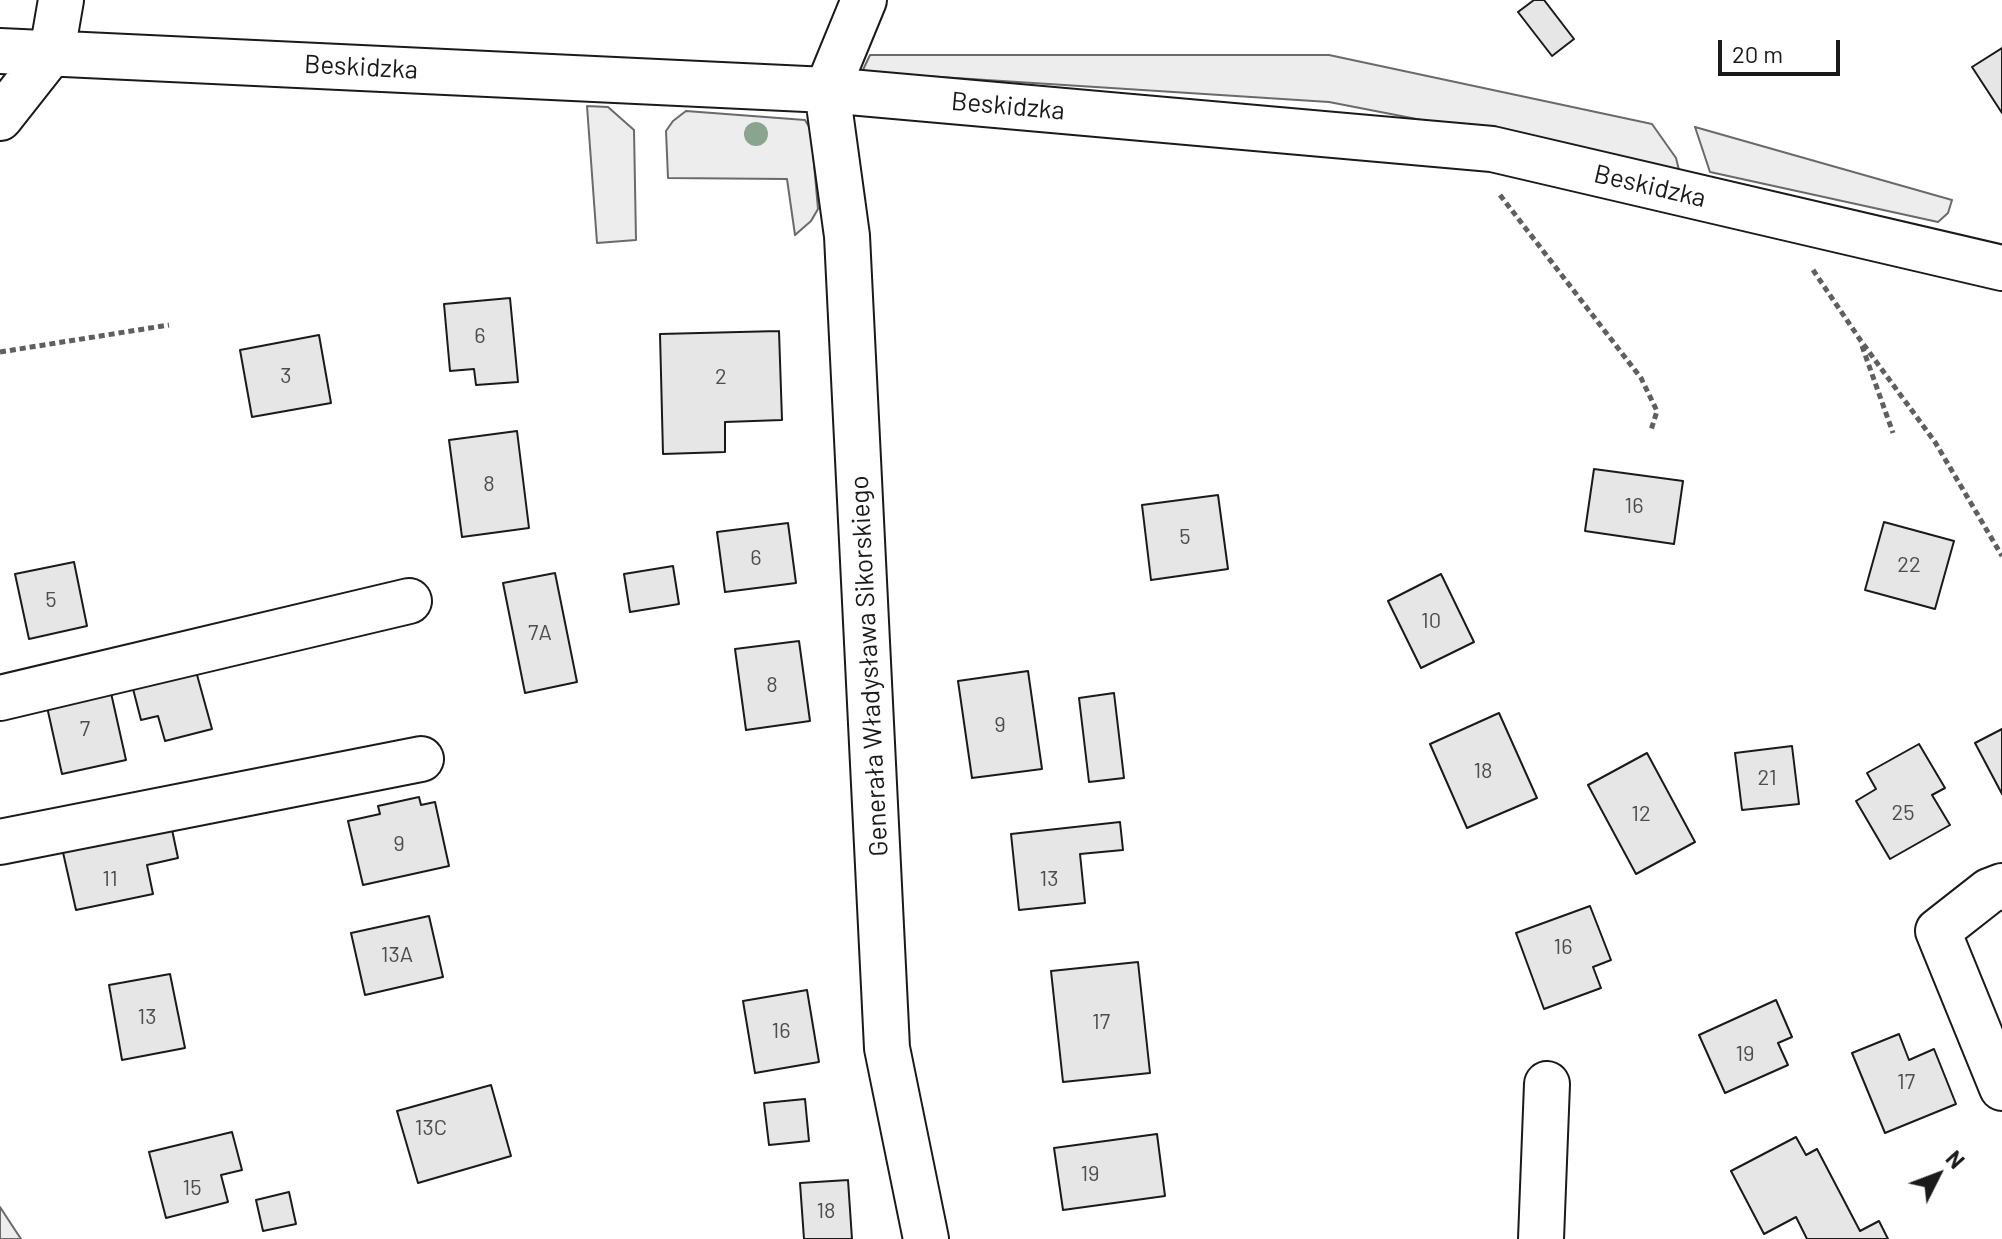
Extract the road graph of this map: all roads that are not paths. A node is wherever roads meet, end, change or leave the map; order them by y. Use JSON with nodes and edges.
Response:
{"nodes":[{"id":1,"x":61,"y":0,"type":"edge"},
{"id":2,"x":864,"y":0,"type":"edge"},
{"id":3,"x":0,"y":51,"type":"edge"},
{"id":4,"x":52,"y":52,"type":"junction"},
{"id":5,"x":827,"y":90,"type":"junction"},
{"id":6,"x":0,"y":118,"type":"edge"},
{"id":7,"x":2002,"y":268,"type":"edge"},
{"id":8,"x":409,"y":601,"type":"dead end"},
{"id":9,"x":0,"y":698,"type":"edge"},
{"id":10,"x":421,"y":759,"type":"dead end"},
{"id":11,"x":0,"y":842,"type":"edge"},
{"id":12,"x":2002,"y":886,"type":"edge"},
{"id":13,"x":1547,"y":1084,"type":"dead end"},
{"id":14,"x":2002,"y":1088,"type":"edge"},
{"id":15,"x":926,"y":1239,"type":"edge"},
{"id":16,"x":1541,"y":1239,"type":"edge"}],
"edges":[{"from":1,"to":4,"type":"street"},
{"from":2,"to":5,"type":"street"},
{"from":3,"to":4,"type":"street","name":"Beskidzka"},
{"from":4,"to":5,"type":"street","name":"Beskidzka"},
{"from":4,"to":6,"type":"street"},
{"from":5,"to":7,"type":"street","name":"Beskidzka"},
{"from":5,"to":15,"type":"street","name":"Generała Władysława Sikorskiego"},
{"from":8,"to":9,"type":"street"},
{"from":10,"to":11,"type":"street"},
{"from":12,"to":14,"type":"street"},
{"from":13,"to":16,"type":"street"}]}
